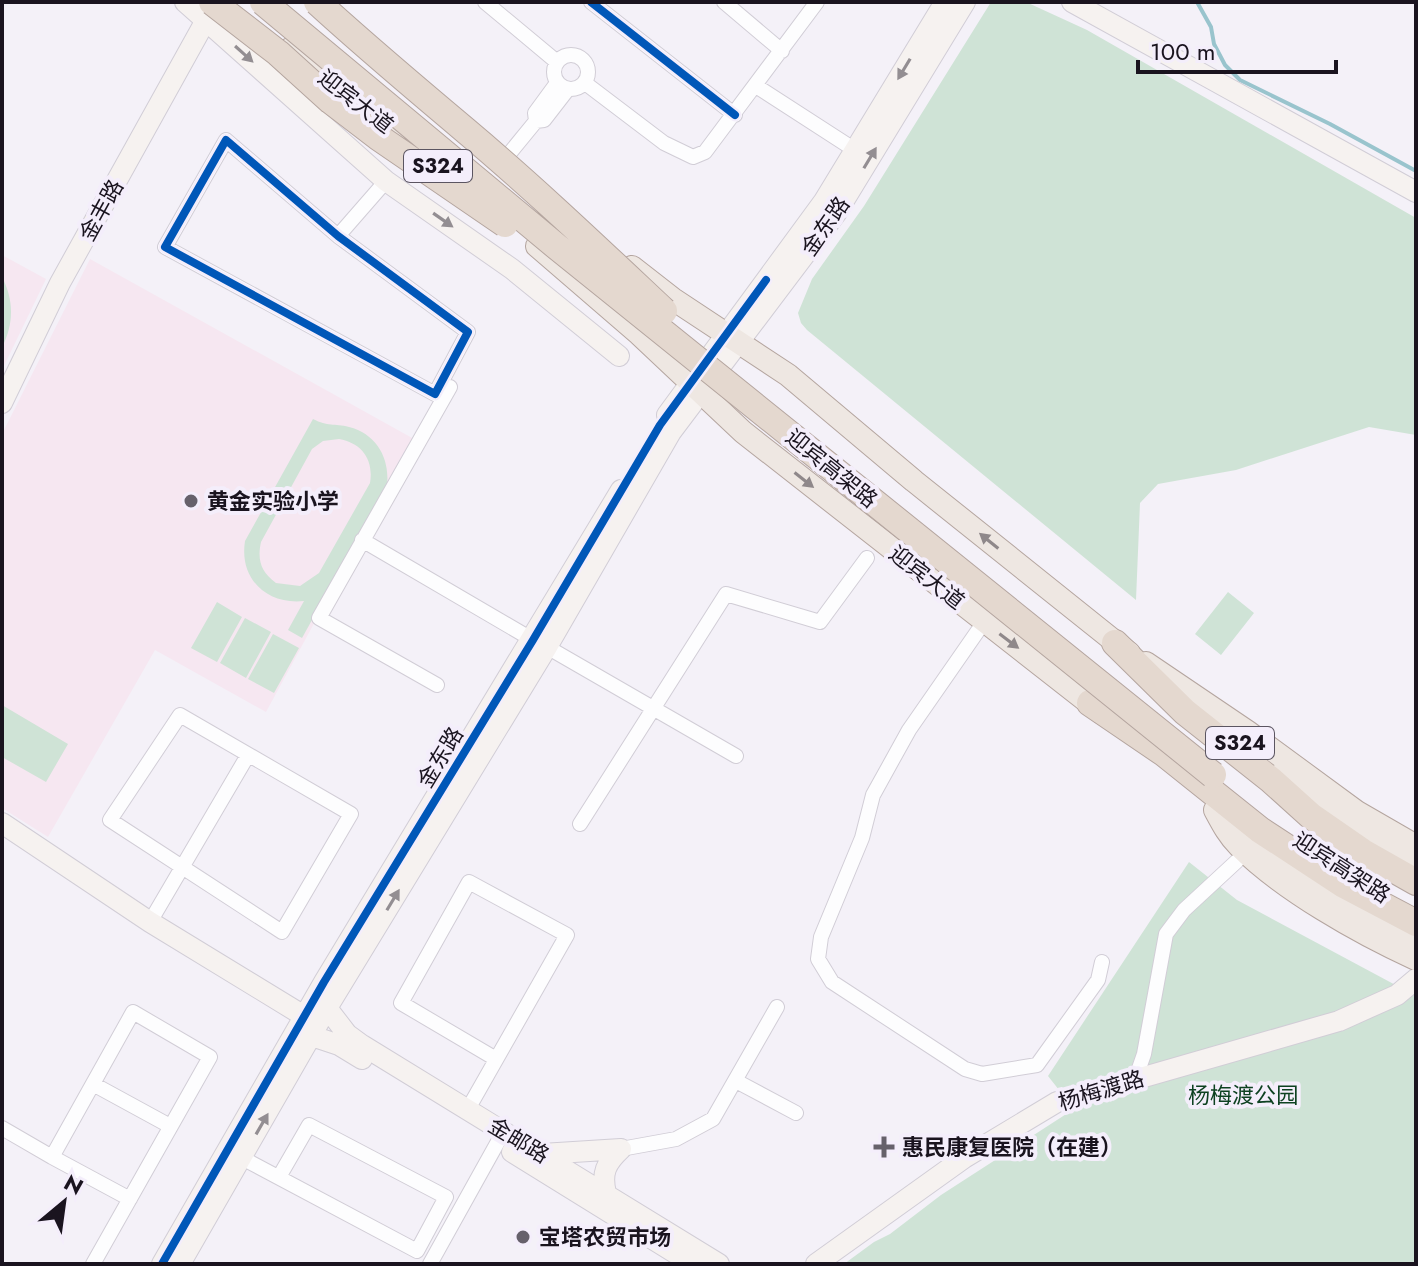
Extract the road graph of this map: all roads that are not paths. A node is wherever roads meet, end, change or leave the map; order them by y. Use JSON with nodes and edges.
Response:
{"nodes":[{"id":1,"x":185,"y":2,"type":"edge"},
{"id":2,"x":232,"y":2,"type":"edge"},
{"id":3,"x":263,"y":2,"type":"edge"},
{"id":4,"x":285,"y":2,"type":"edge"},
{"id":5,"x":317,"y":2,"type":"edge"},
{"id":6,"x":329,"y":2,"type":"edge"},
{"id":7,"x":485,"y":2,"type":"edge"},
{"id":8,"x":591,"y":2,"type":"edge"},
{"id":9,"x":724,"y":2,"type":"edge"},
{"id":10,"x":817,"y":2,"type":"edge"},
{"id":11,"x":945,"y":2,"type":"edge"},
{"id":12,"x":965,"y":2,"type":"edge"},
{"id":13,"x":1072,"y":2,"type":"edge"},
{"id":14,"x":209,"y":11,"type":"edge"},
{"id":15,"x":782,"y":51,"type":"junction"},
{"id":16,"x":557,"y":62,"type":"junction"},
{"id":17,"x":585,"y":83,"type":"junction"},
{"id":18,"x":563,"y":86,"type":"junction"},
{"id":19,"x":756,"y":86,"type":"junction"},
{"id":20,"x":413,"y":88,"type":"junction"},
{"id":21,"x":735,"y":115,"type":"junction"},
{"id":22,"x":855,"y":150,"type":"junction"},
{"id":23,"x":500,"y":166,"type":"junction"},
{"id":24,"x":386,"y":181,"type":"junction"},
{"id":25,"x":1416,"y":192,"type":"edge"},
{"id":26,"x":338,"y":236,"type":"junction"},
{"id":27,"x":772,"y":286,"type":"junction"},
{"id":28,"x":664,"y":311,"type":"junction"},
{"id":29,"x":733,"y":338,"type":"junction"},
{"id":30,"x":619,"y":356,"type":"dead end"},
{"id":31,"x":700,"y":381,"type":"junction"},
{"id":32,"x":450,"y":387,"type":"dead end"},
{"id":33,"x":2,"y":403,"type":"edge"},
{"id":34,"x":362,"y":540,"type":"junction"},
{"id":35,"x":867,"y":558,"type":"dead end"},
{"id":36,"x":984,"y":622,"type":"junction"},
{"id":37,"x":540,"y":643,"type":"junction"},
{"id":38,"x":1115,"y":643,"type":"junction"},
{"id":39,"x":437,"y":685,"type":"dead end"},
{"id":40,"x":1090,"y":703,"type":"junction"},
{"id":41,"x":653,"y":708,"type":"junction"},
{"id":42,"x":248,"y":755,"type":"junction"},
{"id":43,"x":736,"y":756,"type":"dead end"},
{"id":44,"x":1218,"y":768,"type":"junction"},
{"id":45,"x":1215,"y":810,"type":"junction"},
{"id":46,"x":2,"y":823,"type":"edge"},
{"id":47,"x":580,"y":824,"type":"dead end"},
{"id":48,"x":1416,"y":846,"type":"edge"},
{"id":49,"x":1237,"y":861,"type":"dead end"},
{"id":50,"x":1416,"y":864,"type":"edge"},
{"id":51,"x":182,"y":868,"type":"junction"},
{"id":52,"x":1353,"y":868,"type":"junction"},
{"id":53,"x":1416,"y":882,"type":"edge"},
{"id":54,"x":1416,"y":895,"type":"edge"},
{"id":55,"x":1416,"y":912,"type":"edge"},
{"id":56,"x":150,"y":922,"type":"junction"},
{"id":57,"x":1416,"y":923,"type":"edge"},
{"id":58,"x":1416,"y":940,"type":"edge"},
{"id":59,"x":1416,"y":959,"type":"edge"},
{"id":60,"x":1102,"y":962,"type":"dead end"},
{"id":61,"x":1416,"y":979,"type":"edge"},
{"id":62,"x":777,"y":1007,"type":"dead end"},
{"id":63,"x":327,"y":1008,"type":"junction"},
{"id":64,"x":304,"y":1016,"type":"junction"},
{"id":65,"x":312,"y":1036,"type":"junction"},
{"id":66,"x":496,"y":1059,"type":"junction"},
{"id":67,"x":1135,"y":1080,"type":"junction"},
{"id":68,"x":736,"y":1081,"type":"junction"},
{"id":69,"x":93,"y":1084,"type":"junction"},
{"id":70,"x":468,"y":1109,"type":"junction"},
{"id":71,"x":796,"y":1113,"type":"dead end"},
{"id":72,"x":170,"y":1126,"type":"junction"},
{"id":73,"x":2,"y":1128,"type":"edge"},
{"id":74,"x":501,"y":1137,"type":"junction"},
{"id":75,"x":621,"y":1149,"type":"junction"},
{"id":76,"x":542,"y":1154,"type":"junction"},
{"id":77,"x":52,"y":1157,"type":"junction"},
{"id":78,"x":242,"y":1158,"type":"junction"},
{"id":79,"x":279,"y":1177,"type":"junction"},
{"id":80,"x":606,"y":1193,"type":"junction"},
{"id":81,"x":130,"y":1199,"type":"junction"},
{"id":82,"x":97,"y":1263,"type":"edge"},
{"id":83,"x":162,"y":1264,"type":"edge"},
{"id":84,"x":180,"y":1264,"type":"edge"},
{"id":85,"x":430,"y":1264,"type":"edge"},
{"id":86,"x":693,"y":1264,"type":"edge"},
{"id":87,"x":719,"y":1264,"type":"edge"},
{"id":88,"x":816,"y":1264,"type":"edge"}],
"edges":[{"from":1,"to":14,"type":"street"},
{"from":2,"to":31,"type":"main road","name":"迎宾大道","number":"S324"},
{"from":3,"to":31,"type":"highway","name":"迎宾高架路","bridge":true},
{"from":4,"to":28,"type":"highway","name":"迎宾高架路","bridge":true},
{"from":5,"to":20,"type":"highway","bridge":true},
{"from":6,"to":20,"type":"highway","bridge":true},
{"from":6,"to":23,"type":"main road","number":"S324"},
{"from":7,"to":16,"type":"street"},
{"from":8,"to":21,"type":"street"},
{"from":9,"to":15,"type":"street"},
{"from":10,"to":15,"type":"street"},
{"from":11,"to":22,"type":"street","name":"金东路","one_way":true},
{"from":27,"to":12,"type":"street","name":"金东路","one_way":true},
{"from":13,"to":25,"type":"street"},
{"from":14,"to":24,"type":"street","one_way":true},
{"from":14,"to":31,"type":"highway","bridge":true},
{"from":14,"to":33,"type":"street","name":"金丰路"},
{"from":15,"to":19,"type":"street"},
{"from":16,"to":17,"type":"street"},
{"from":16,"to":18,"type":"street"},
{"from":17,"to":18,"type":"street"},
{"from":17,"to":21,"type":"street"},
{"from":18,"to":23,"type":"street"},
{"from":19,"to":21,"type":"street"},
{"from":19,"to":22,"type":"street"},
{"from":20,"to":28,"type":"highway","bridge":true},
{"from":22,"to":27,"type":"street","name":"金东路"},
{"from":23,"to":29,"type":"main road","number":"S324"},
{"from":24,"to":26,"type":"street"},
{"from":24,"to":30,"type":"street","one_way":true},
{"from":26,"to":26,"type":"street"},
{"from":27,"to":29,"type":"street","name":"金东路"},
{"from":28,"to":44,"type":"highway","name":"迎宾高架路"},
{"from":29,"to":31,"type":"street","name":"金东路"},
{"from":38,"to":29,"type":"main road","number":"S324","one_way":true},
{"from":31,"to":36,"type":"main road","name":"迎宾大道","number":"S324","one_way":true},
{"from":31,"to":37,"type":"street","name":"金东路"},
{"from":31,"to":44,"type":"highway","name":"迎宾高架路","bridge":true},
{"from":32,"to":34,"type":"street"},
{"from":34,"to":37,"type":"street"},
{"from":34,"to":39,"type":"street"},
{"from":35,"to":41,"type":"street"},
{"from":36,"to":40,"type":"main road","name":"迎宾大道","number":"S324","one_way":true},
{"from":36,"to":60,"type":"street"},
{"from":37,"to":41,"type":"street"},
{"from":63,"to":37,"type":"street","name":"金东路","one_way":true},
{"from":37,"to":64,"type":"street","name":"金东路"},
{"from":38,"to":48,"type":"main road"},
{"from":38,"to":52,"type":"highway"},
{"from":40,"to":45,"type":"main road","name":"迎宾大道","number":"S324"},
{"from":40,"to":52,"type":"highway"},
{"from":41,"to":43,"type":"street"},
{"from":41,"to":47,"type":"street"},
{"from":42,"to":51,"type":"street"},
{"from":42,"to":51,"type":"street"},
{"from":42,"to":51,"type":"street"},
{"from":44,"to":52,"type":"highway","name":"迎宾高架路"},
{"from":45,"to":52,"type":"main road","name":"迎宾大道","number":"S324"},
{"from":45,"to":59,"type":"main road"},
{"from":46,"to":56,"type":"street"},
{"from":49,"to":67,"type":"street"},
{"from":50,"to":52,"type":"main road","number":"S324"},
{"from":51,"to":56,"type":"street"},
{"from":52,"to":53,"type":"highway"},
{"from":52,"to":54,"type":"highway","name":"迎宾高架路"},
{"from":52,"to":55,"type":"highway","name":"迎宾高架路"},
{"from":52,"to":57,"type":"highway"},
{"from":52,"to":58,"type":"main road","number":"S324"},
{"from":56,"to":64,"type":"street"},
{"from":61,"to":67,"type":"street","name":"杨梅渡路"},
{"from":62,"to":68,"type":"street"},
{"from":63,"to":65,"type":"street","name":"金东路"},
{"from":63,"to":70,"type":"street","name":"金邮路"},
{"from":64,"to":83,"type":"street","name":"金东路"},
{"from":65,"to":74,"type":"street","name":"金邮路"},
{"from":78,"to":65,"type":"street","name":"金东路","one_way":true},
{"from":66,"to":66,"type":"street"},
{"from":66,"to":70,"type":"street"},
{"from":67,"to":88,"type":"street","name":"杨梅渡路"},
{"from":68,"to":71,"type":"street"},
{"from":68,"to":75,"type":"street"},
{"from":69,"to":72,"type":"street"},
{"from":69,"to":72,"type":"street"},
{"from":69,"to":77,"type":"street"},
{"from":70,"to":74,"type":"street","name":"金邮路"},
{"from":72,"to":81,"type":"street"},
{"from":73,"to":77,"type":"street"},
{"from":74,"to":76,"type":"street","name":"金邮路"},
{"from":74,"to":85,"type":"street"},
{"from":74,"to":86,"type":"street","name":"金邮路"},
{"from":75,"to":76,"type":"street"},
{"from":75,"to":80,"type":"street"},
{"from":76,"to":80,"type":"street","name":"金邮路"},
{"from":77,"to":81,"type":"street"},
{"from":78,"to":79,"type":"street"},
{"from":78,"to":84,"type":"street","name":"金东路"},
{"from":79,"to":79,"type":"street"},
{"from":80,"to":87,"type":"street","name":"金邮路"},
{"from":81,"to":82,"type":"street"}]}
